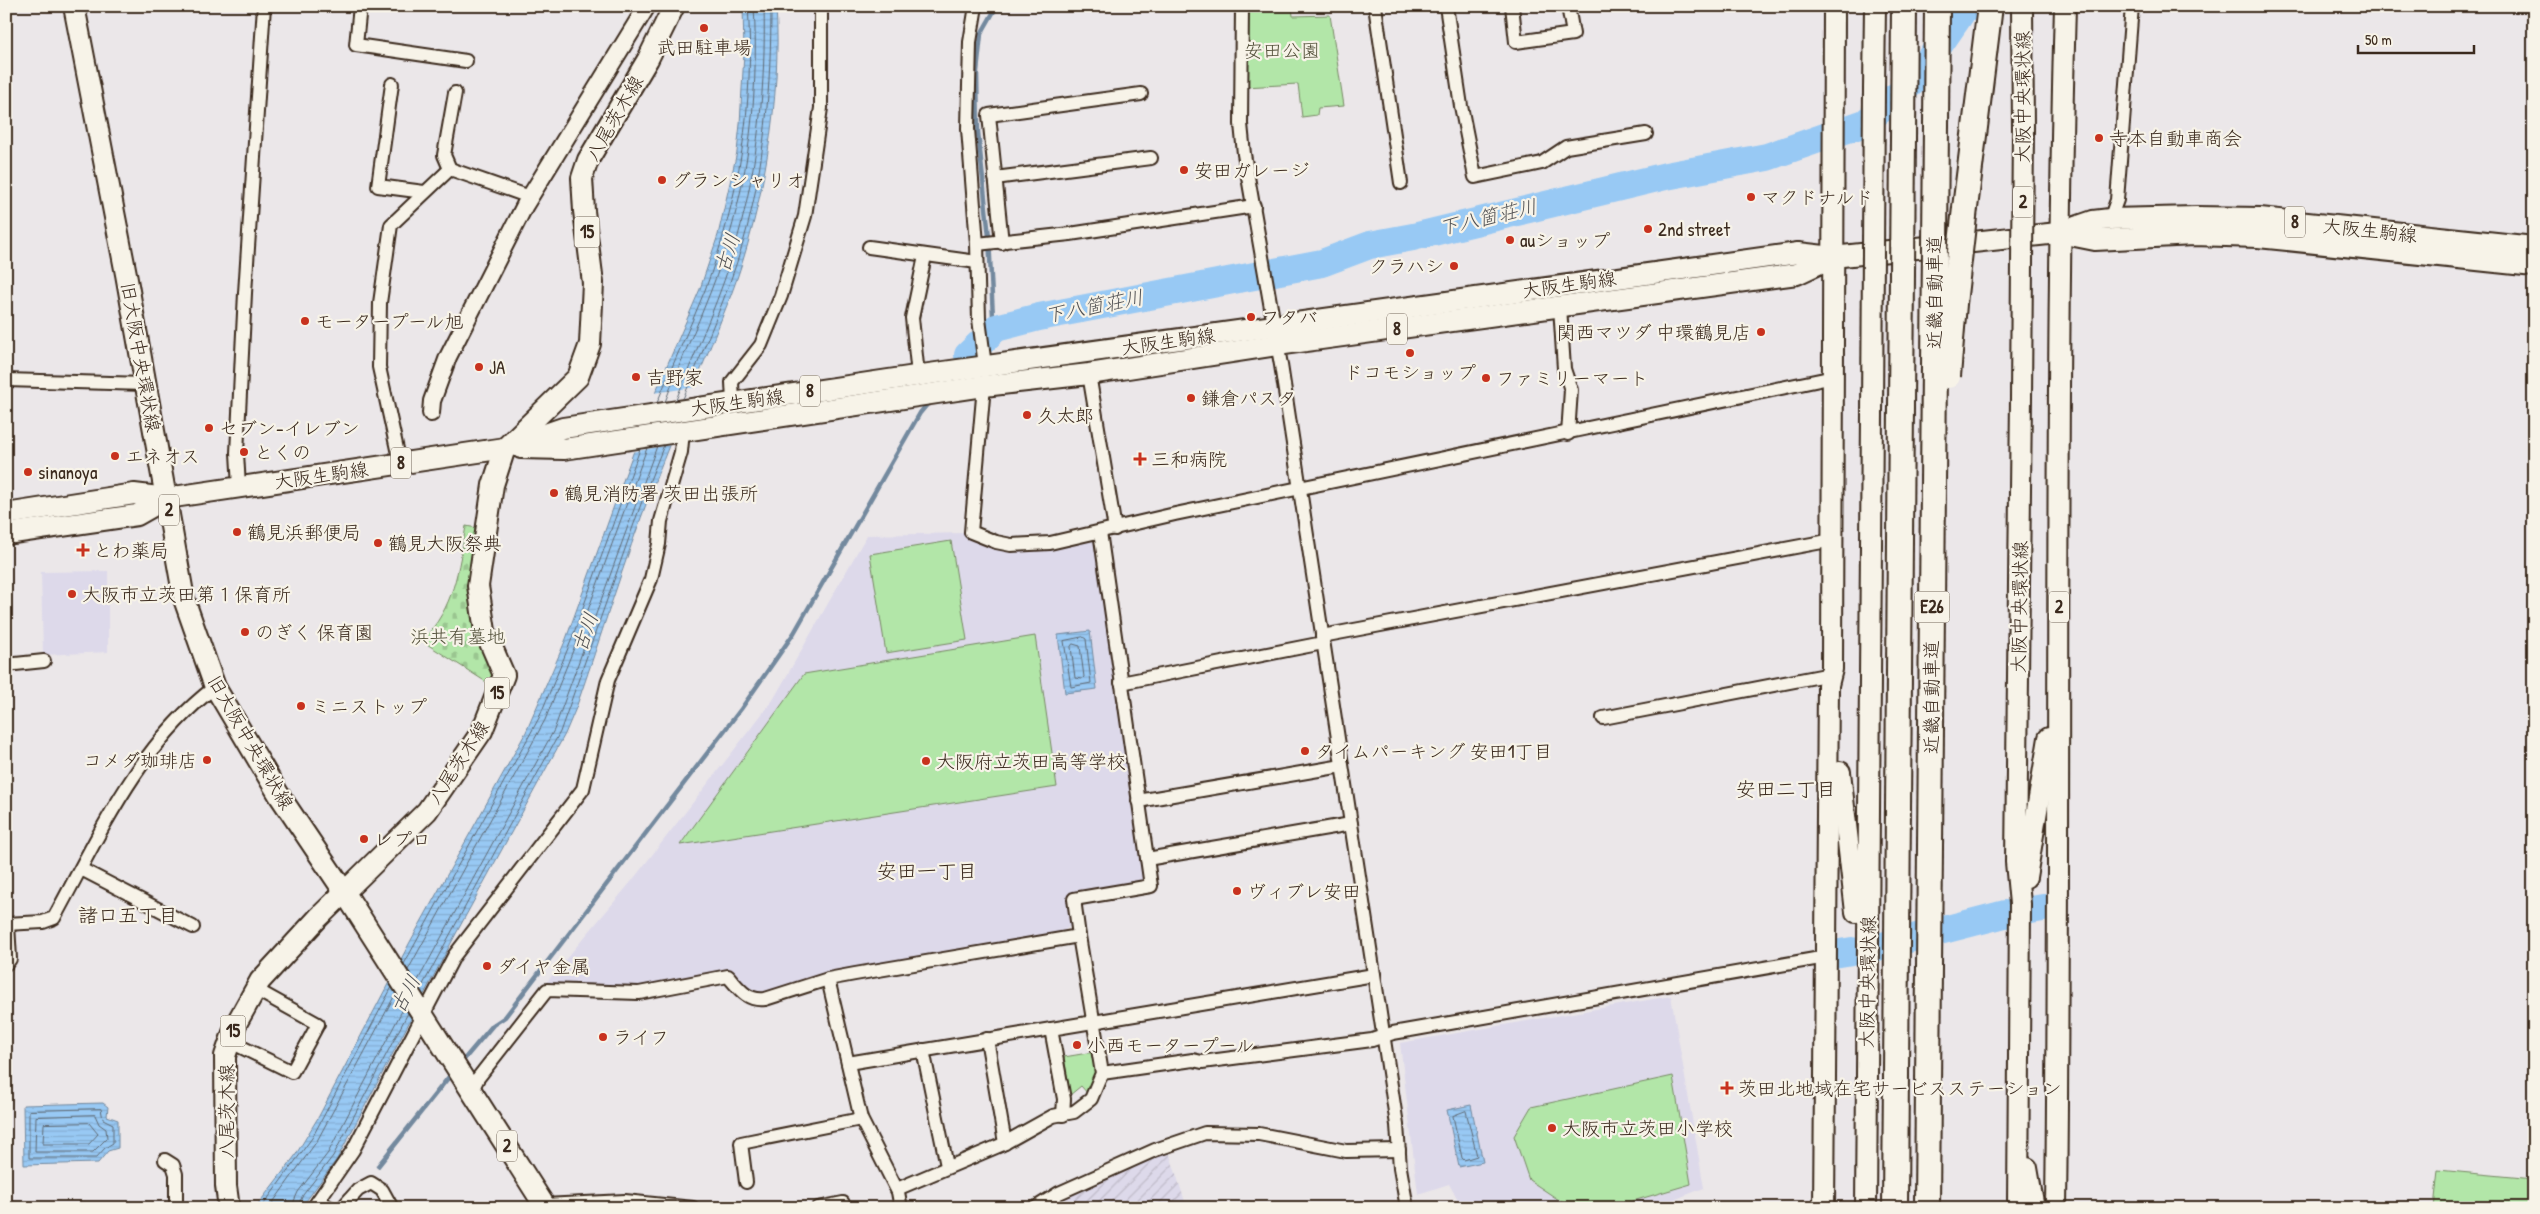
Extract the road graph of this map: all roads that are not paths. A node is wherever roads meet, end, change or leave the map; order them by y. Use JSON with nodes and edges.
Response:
{"nodes":[{"id":1,"x":74,"y":6,"type":"edge"},
{"id":2,"x":264,"y":6,"type":"edge"},
{"id":3,"x":360,"y":6,"type":"edge"},
{"id":4,"x":647,"y":6,"type":"edge"},
{"id":5,"x":821,"y":6,"type":"edge"},
{"id":6,"x":976,"y":6,"type":"edge"},
{"id":7,"x":1242,"y":6,"type":"edge"},
{"id":8,"x":1375,"y":6,"type":"edge"},
{"id":9,"x":1446,"y":6,"type":"edge"},
{"id":10,"x":1512,"y":6,"type":"edge"},
{"id":11,"x":1568,"y":6,"type":"edge"},
{"id":12,"x":1834,"y":6,"type":"edge"},
{"id":13,"x":1875,"y":6,"type":"edge"},
{"id":14,"x":1895,"y":6,"type":"edge"},
{"id":15,"x":1904,"y":6,"type":"edge"},
{"id":16,"x":1937,"y":6,"type":"edge"},
{"id":17,"x":1990,"y":6,"type":"edge"},
{"id":18,"x":2022,"y":6,"type":"edge"},
{"id":19,"x":2065,"y":6,"type":"edge"},
{"id":20,"x":2132,"y":6,"type":"edge"},
{"id":21,"x":670,"y":7,"type":"edge"},
{"id":22,"x":466,"y":62,"type":"dead end"},
{"id":23,"x":1904,"y":72,"type":"junction"},
{"id":24,"x":392,"y":84,"type":"dead end"},
{"id":25,"x":455,"y":93,"type":"dead end"},
{"id":26,"x":1141,"y":94,"type":"dead end"},
{"id":27,"x":1646,"y":134,"type":"dead end"},
{"id":28,"x":1151,"y":158,"type":"dead end"},
{"id":29,"x":450,"y":169,"type":"junction"},
{"id":30,"x":995,"y":178,"type":"junction"},
{"id":31,"x":1401,"y":183,"type":"dead end"},
{"id":32,"x":424,"y":192,"type":"junction"},
{"id":33,"x":530,"y":197,"type":"junction"},
{"id":34,"x":1254,"y":206,"type":"junction"},
{"id":35,"x":2110,"y":219,"type":"junction"},
{"id":36,"x":2058,"y":233,"type":"junction"},
{"id":37,"x":999,"y":243,"type":"junction"},
{"id":38,"x":979,"y":244,"type":"junction"},
{"id":39,"x":2534,"y":246,"type":"edge"},
{"id":40,"x":869,"y":247,"type":"dead end"},
{"id":41,"x":925,"y":256,"type":"junction"},
{"id":42,"x":1833,"y":257,"type":"junction"},
{"id":43,"x":977,"y":262,"type":"junction"},
{"id":44,"x":2534,"y":266,"type":"edge"},
{"id":45,"x":1560,"y":306,"type":"junction"},
{"id":46,"x":1276,"y":336,"type":"junction"},
{"id":47,"x":982,"y":360,"type":"junction"},
{"id":48,"x":1089,"y":374,"type":"junction"},
{"id":49,"x":924,"y":375,"type":"junction"},
{"id":50,"x":1834,"y":377,"type":"junction"},
{"id":51,"x":6,"y":380,"type":"edge"},
{"id":52,"x":145,"y":384,"type":"junction"},
{"id":53,"x":984,"y":386,"type":"junction"},
{"id":54,"x":733,"y":402,"type":"junction"},
{"id":55,"x":431,"y":412,"type":"dead end"},
{"id":56,"x":683,"y":431,"type":"junction"},
{"id":57,"x":1568,"y":434,"type":"junction"},
{"id":58,"x":505,"y":448,"type":"junction"},
{"id":59,"x":400,"y":463,"type":"junction"},
{"id":60,"x":239,"y":487,"type":"junction"},
{"id":61,"x":1299,"y":489,"type":"junction"},
{"id":62,"x":167,"y":498,"type":"junction"},
{"id":63,"x":6,"y":514,"type":"edge"},
{"id":64,"x":1115,"y":529,"type":"junction"},
{"id":65,"x":1100,"y":532,"type":"junction"},
{"id":66,"x":6,"y":534,"type":"edge"},
{"id":67,"x":1833,"y":540,"type":"junction"},
{"id":68,"x":1322,"y":639,"type":"junction"},
{"id":69,"x":44,"y":661,"type":"dead end"},
{"id":70,"x":6,"y":665,"type":"edge"},
{"id":71,"x":1831,"y":674,"type":"junction"},
{"id":72,"x":1121,"y":683,"type":"junction"},
{"id":73,"x":215,"y":687,"type":"junction"},
{"id":74,"x":2059,"y":690,"type":"junction"},
{"id":75,"x":1603,"y":718,"type":"dead end"},
{"id":76,"x":1931,"y":760,"type":"junction"},
{"id":77,"x":1342,"y":766,"type":"junction"},
{"id":78,"x":1138,"y":801,"type":"junction"},
{"id":79,"x":1351,"y":824,"type":"junction"},
{"id":80,"x":1147,"y":859,"type":"junction"},
{"id":81,"x":81,"y":869,"type":"junction"},
{"id":82,"x":345,"y":893,"type":"junction"},
{"id":83,"x":2020,"y":904,"type":"junction"},
{"id":84,"x":7,"y":924,"type":"edge"},
{"id":85,"x":193,"y":927,"type":"dead end"},
{"id":86,"x":1079,"y":936,"type":"junction"},
{"id":87,"x":1826,"y":957,"type":"junction"},
{"id":88,"x":6,"y":964,"type":"edge"},
{"id":89,"x":1374,"y":975,"type":"junction"},
{"id":90,"x":828,"y":979,"type":"junction"},
{"id":91,"x":255,"y":989,"type":"junction"},
{"id":92,"x":421,"y":1013,"type":"junction"},
{"id":93,"x":1093,"y":1022,"type":"junction"},
{"id":94,"x":1051,"y":1029,"type":"junction"},
{"id":95,"x":1383,"y":1036,"type":"junction"},
{"id":96,"x":987,"y":1039,"type":"junction"},
{"id":97,"x":228,"y":1041,"type":"junction"},
{"id":98,"x":923,"y":1050,"type":"junction"},
{"id":99,"x":1866,"y":1051,"type":"junction"},
{"id":100,"x":848,"y":1063,"type":"junction"},
{"id":101,"x":1102,"y":1073,"type":"junction"},
{"id":102,"x":469,"y":1088,"type":"junction"},
{"id":103,"x":1063,"y":1115,"type":"junction"},
{"id":104,"x":2018,"y":1117,"type":"junction"},
{"id":105,"x":861,"y":1119,"type":"junction"},
{"id":106,"x":1005,"y":1143,"type":"junction"},
{"id":107,"x":1399,"y":1150,"type":"junction"},
{"id":108,"x":165,"y":1160,"type":"dead end"},
{"id":109,"x":947,"y":1166,"type":"junction"},
{"id":110,"x":746,"y":1182,"type":"dead end"},
{"id":111,"x":897,"y":1188,"type":"junction"},
{"id":112,"x":843,"y":1203,"type":"dead end"},
{"id":113,"x":316,"y":1204,"type":"edge"},
{"id":114,"x":545,"y":1206,"type":"edge"},
{"id":115,"x":176,"y":1208,"type":"edge"},
{"id":116,"x":229,"y":1208,"type":"edge"},
{"id":117,"x":331,"y":1208,"type":"edge"},
{"id":118,"x":342,"y":1208,"type":"edge"},
{"id":119,"x":392,"y":1208,"type":"edge"},
{"id":120,"x":692,"y":1208,"type":"edge"},
{"id":121,"x":818,"y":1208,"type":"edge"},
{"id":122,"x":901,"y":1208,"type":"edge"},
{"id":123,"x":1035,"y":1208,"type":"edge"},
{"id":124,"x":1407,"y":1208,"type":"edge"},
{"id":125,"x":1824,"y":1208,"type":"edge"},
{"id":126,"x":1852,"y":1208,"type":"edge"},
{"id":127,"x":1866,"y":1208,"type":"edge"},
{"id":128,"x":1895,"y":1208,"type":"edge"},
{"id":129,"x":1927,"y":1208,"type":"edge"},
{"id":130,"x":2018,"y":1208,"type":"edge"},
{"id":131,"x":2034,"y":1208,"type":"edge"},
{"id":132,"x":2056,"y":1208,"type":"edge"}],
"edges":[{"from":1,"to":52,"type":"main road","name":"旧大阪中央環状線","number":"2"},
{"from":2,"to":60,"type":"street"},
{"from":3,"to":22,"type":"street"},
{"from":4,"to":33,"type":"street"},
{"from":5,"to":54,"type":"street"},
{"from":6,"to":38,"type":"street"},
{"from":7,"to":34,"type":"street"},
{"from":8,"to":31,"type":"street"},
{"from":9,"to":27,"type":"street"},
{"from":10,"to":11,"type":"street"},
{"from":12,"to":42,"type":"main road"},
{"from":13,"to":99,"type":"main road","name":"大阪中央環状線","bridge":true},
{"from":14,"to":23,"type":"highway","bridge":true},
{"from":15,"to":23,"type":"highway","name":"近畿自動車道","number":"E26","bridge":true},
{"from":16,"to":76,"type":"highway","name":"近畿自動車道","number":"E26","bridge":true},
{"from":17,"to":76,"type":"highway","bridge":true},
{"from":18,"to":83,"type":"main road","name":"大阪中央環状線","number":"2","bridge":true},
{"from":19,"to":36,"type":"main road","number":"2"},
{"from":20,"to":35,"type":"street"},
{"from":21,"to":58,"type":"main road","name":"八尾茨木線","number":"15"},
{"from":23,"to":128,"type":"highway","name":"近畿自動車道","number":"E26","bridge":true},
{"from":24,"to":32,"type":"street"},
{"from":25,"to":29,"type":"street"},
{"from":26,"to":30,"type":"street"},
{"from":28,"to":30,"type":"street"},
{"from":29,"to":32,"type":"street"},
{"from":29,"to":33,"type":"street"},
{"from":30,"to":37,"type":"street"},
{"from":32,"to":59,"type":"street"},
{"from":33,"to":55,"type":"street"},
{"from":34,"to":37,"type":"street"},
{"from":34,"to":46,"type":"street"},
{"from":35,"to":36,"type":"main road","name":"大阪生駒線","number":"8"},
{"from":35,"to":39,"type":"main road","name":"大阪生駒線","number":"8"},
{"from":36,"to":42,"type":"main road","name":"大阪生駒線","number":"8"},
{"from":36,"to":44,"type":"main road","name":"大阪生駒線","number":"8"},
{"from":36,"to":74,"type":"main road","number":"2"},
{"from":37,"to":38,"type":"street"},
{"from":38,"to":43,"type":"street"},
{"from":40,"to":41,"type":"street"},
{"from":41,"to":43,"type":"street"},
{"from":41,"to":49,"type":"street"},
{"from":42,"to":45,"type":"main road","name":"大阪生駒線","number":"8"},
{"from":42,"to":46,"type":"main road","name":"大阪生駒線","number":"8"},
{"from":42,"to":50,"type":"main road"},
{"from":43,"to":47,"type":"street"},
{"from":45,"to":46,"type":"main road","name":"大阪生駒線","number":"8"},
{"from":45,"to":57,"type":"street"},
{"from":46,"to":47,"type":"main road","name":"大阪生駒線","number":"8"},
{"from":46,"to":48,"type":"main road","name":"大阪生駒線","number":"8"},
{"from":46,"to":61,"type":"street"},
{"from":47,"to":49,"type":"main road","name":"大阪生駒線","number":"8"},
{"from":48,"to":53,"type":"main road","name":"大阪生駒線","number":"8"},
{"from":48,"to":64,"type":"street"},
{"from":49,"to":54,"type":"main road","name":"大阪生駒線","number":"8"},
{"from":50,"to":57,"type":"street"},
{"from":50,"to":67,"type":"main road"},
{"from":51,"to":52,"type":"street"},
{"from":52,"to":62,"type":"main road","name":"旧大阪中央環状線","number":"2"},
{"from":53,"to":56,"type":"main road","name":"大阪生駒線","number":"8"},
{"from":53,"to":65,"type":"street"},
{"from":54,"to":58,"type":"main road","name":"大阪生駒線","number":"8"},
{"from":56,"to":58,"type":"main road","name":"大阪生駒線","number":"8"},
{"from":56,"to":92,"type":"street"},
{"from":57,"to":61,"type":"street"},
{"from":58,"to":59,"type":"main road","name":"大阪生駒線","number":"8"},
{"from":58,"to":82,"type":"main road","name":"八尾茨木線","number":"15"},
{"from":59,"to":60,"type":"main road","name":"大阪生駒線","number":"8"},
{"from":60,"to":62,"type":"main road","name":"大阪生駒線","number":"8"},
{"from":61,"to":64,"type":"street"},
{"from":61,"to":68,"type":"street"},
{"from":62,"to":63,"type":"main road","name":"大阪生駒線","number":"8"},
{"from":62,"to":66,"type":"main road","name":"大阪生駒線","number":"8"},
{"from":62,"to":73,"type":"main road","name":"旧大阪中央環状線","number":"2"},
{"from":64,"to":65,"type":"street"},
{"from":65,"to":72,"type":"street"},
{"from":67,"to":68,"type":"street"},
{"from":67,"to":71,"type":"main road"},
{"from":68,"to":72,"type":"street"},
{"from":68,"to":77,"type":"street"},
{"from":69,"to":70,"type":"street"},
{"from":71,"to":75,"type":"street"},
{"from":71,"to":87,"type":"main road"},
{"from":71,"to":99,"type":"main road"},
{"from":72,"to":78,"type":"street"},
{"from":73,"to":81,"type":"street"},
{"from":73,"to":82,"type":"main road","name":"旧大阪中央環状線","number":"2"},
{"from":74,"to":83,"type":"main road"},
{"from":74,"to":132,"type":"main road","number":"2"},
{"from":76,"to":129,"type":"highway","name":"近畿自動車道","number":"E26","bridge":true},
{"from":77,"to":78,"type":"street"},
{"from":77,"to":79,"type":"street"},
{"from":78,"to":80,"type":"street"},
{"from":79,"to":80,"type":"street"},
{"from":79,"to":89,"type":"street"},
{"from":80,"to":86,"type":"street"},
{"from":81,"to":84,"type":"street"},
{"from":81,"to":85,"type":"street"},
{"from":82,"to":91,"type":"main road","name":"八尾茨木線","number":"15"},
{"from":82,"to":92,"type":"main road","name":"旧大阪中央環状線","number":"2"},
{"from":83,"to":104,"type":"main road","name":"大阪中央環状線","number":"2"},
{"from":84,"to":88,"type":"street"},
{"from":86,"to":90,"type":"street"},
{"from":86,"to":93,"type":"street"},
{"from":87,"to":95,"type":"street"},
{"from":87,"to":125,"type":"main road"},
{"from":89,"to":93,"type":"street"},
{"from":89,"to":95,"type":"street"},
{"from":90,"to":100,"type":"street"},
{"from":90,"to":102,"type":"street"},
{"from":91,"to":97,"type":"main road","name":"八尾茨木線","number":"15"},
{"from":91,"to":97,"type":"street"},
{"from":92,"to":102,"type":"main road","name":"旧大阪中央環状線","number":"2"},
{"from":92,"to":113,"type":"street"},
{"from":93,"to":94,"type":"street"},
{"from":93,"to":101,"type":"street"},
{"from":94,"to":96,"type":"street"},
{"from":94,"to":103,"type":"street"},
{"from":95,"to":101,"type":"street"},
{"from":95,"to":107,"type":"street"},
{"from":96,"to":98,"type":"street"},
{"from":96,"to":106,"type":"street"},
{"from":97,"to":116,"type":"main road","name":"八尾茨木線","number":"15"},
{"from":98,"to":100,"type":"street"},
{"from":98,"to":109,"type":"street"},
{"from":99,"to":126,"type":"main road"},
{"from":99,"to":127,"type":"main road","name":"大阪中央環状線"},
{"from":100,"to":105,"type":"street"},
{"from":101,"to":103,"type":"street"},
{"from":102,"to":114,"type":"main road","name":"旧大阪中央環状線","number":"2"},
{"from":103,"to":106,"type":"street"},
{"from":104,"to":130,"type":"main road","name":"大阪中央環状線","number":"2"},
{"from":104,"to":131,"type":"main road"},
{"from":105,"to":110,"type":"street"},
{"from":105,"to":111,"type":"street"},
{"from":106,"to":109,"type":"street"},
{"from":107,"to":123,"type":"street"},
{"from":107,"to":124,"type":"street"},
{"from":108,"to":115,"type":"street"},
{"from":109,"to":111,"type":"street"},
{"from":111,"to":122,"type":"street"},
{"from":112,"to":121,"type":"street"},
{"from":113,"to":117,"type":"street"},
{"from":114,"to":120,"type":"street"},
{"from":118,"to":119,"type":"street"}]}
